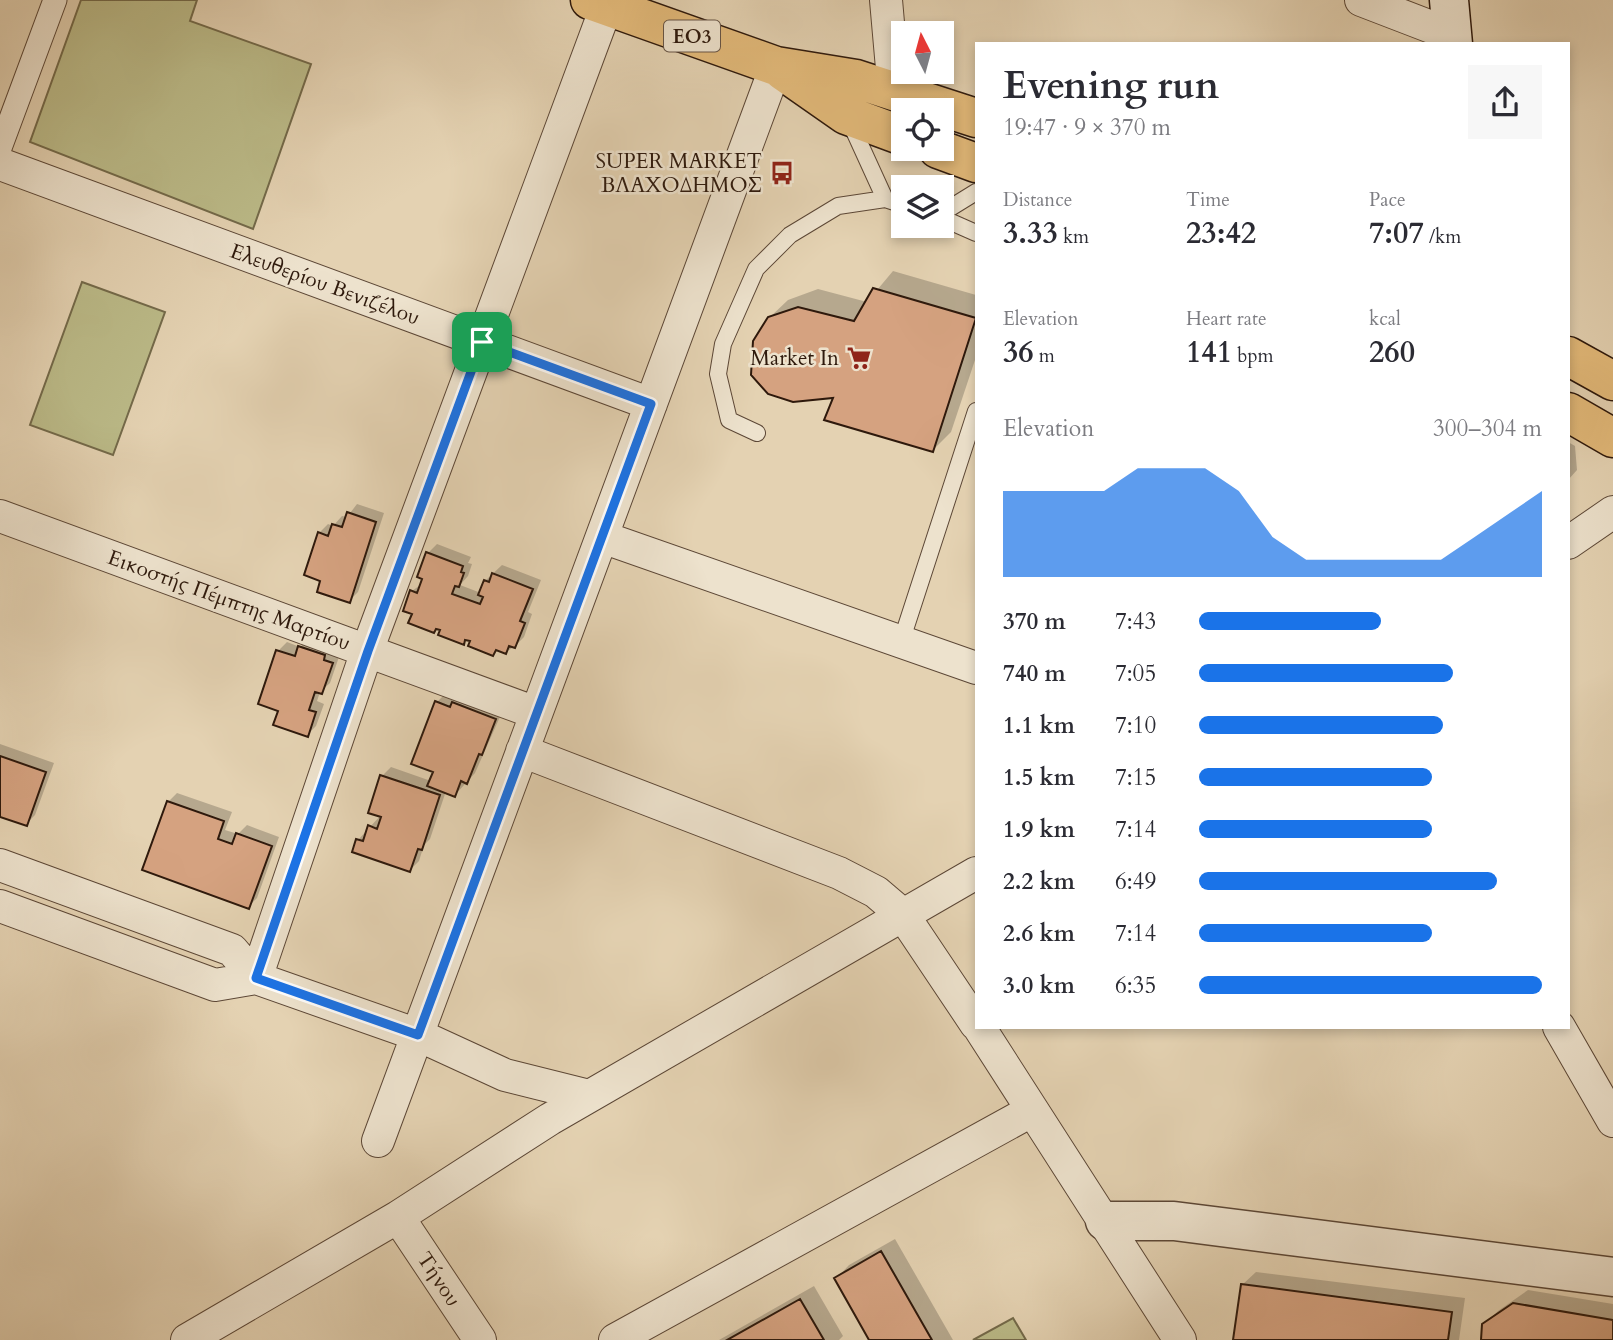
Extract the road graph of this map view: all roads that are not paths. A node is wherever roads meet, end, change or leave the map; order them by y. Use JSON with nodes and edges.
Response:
{"nodes":[{"id":1,"x":55,"y":0,"type":"edge"},
{"id":2,"x":887,"y":0,"type":"edge"},
{"id":3,"x":1362,"y":0,"type":"edge"},
{"id":4,"x":600,"y":2,"type":"edge"},
{"id":5,"x":1452,"y":26,"type":"edge"},
{"id":6,"x":776,"y":66,"type":"junction"},
{"id":7,"x":894,"y":91,"type":"junction"},
{"id":8,"x":846,"y":115,"type":"junction"},
{"id":9,"x":975,"y":118,"type":"edge"},
{"id":10,"x":891,"y":132,"type":"edge"},
{"id":11,"x":0,"y":148,"type":"edge"},
{"id":12,"x":954,"y":155,"type":"edge"},
{"id":13,"x":975,"y":163,"type":"edge"},
{"id":14,"x":0,"y":164,"type":"edge"},
{"id":15,"x":975,"y":193,"type":"edge"},
{"id":16,"x":885,"y":199,"type":"junction"},
{"id":17,"x":891,"y":201,"type":"edge"},
{"id":18,"x":954,"y":207,"type":"edge"},
{"id":19,"x":954,"y":221,"type":"edge"},
{"id":20,"x":975,"y":232,"type":"edge"},
{"id":21,"x":482,"y":342,"type":"junction"},
{"id":22,"x":1570,"y":345,"type":"edge"},
{"id":23,"x":1570,"y":357,"type":"edge"},
{"id":24,"x":1609,"y":379,"type":"edge"},
{"id":25,"x":651,"y":404,"type":"junction"},
{"id":26,"x":1570,"y":413,"type":"edge"},
{"id":27,"x":975,"y":414,"type":"edge"},
{"id":28,"x":757,"y":433,"type":"dead end"},
{"id":29,"x":1613,"y":438,"type":"edge"},
{"id":30,"x":1613,"y":512,"type":"edge"},
{"id":31,"x":0,"y":516,"type":"edge"},
{"id":32,"x":601,"y":537,"type":"junction"},
{"id":33,"x":1570,"y":542,"type":"edge"},
{"id":34,"x":901,"y":642,"type":"junction"},
{"id":35,"x":368,"y":651,"type":"junction"},
{"id":36,"x":975,"y":668,"type":"edge"},
{"id":37,"x":536,"y":713,"type":"junction"},
{"id":38,"x":523,"y":751,"type":"junction"},
{"id":39,"x":0,"y":865,"type":"edge"},
{"id":40,"x":975,"y":874,"type":"edge"},
{"id":41,"x":0,"y":906,"type":"edge"},
{"id":42,"x":903,"y":915,"type":"junction"},
{"id":43,"x":256,"y":978,"type":"junction"},
{"id":44,"x":975,"y":1022,"type":"edge"},
{"id":45,"x":980,"y":1029,"type":"edge"},
{"id":46,"x":1560,"y":1029,"type":"edge"},
{"id":47,"x":418,"y":1035,"type":"junction"},
{"id":48,"x":589,"y":1096,"type":"junction"},
{"id":49,"x":1031,"y":1111,"type":"junction"},
{"id":50,"x":1613,"y":1121,"type":"edge"},
{"id":51,"x":378,"y":1141,"type":"dead end"},
{"id":52,"x":398,"y":1217,"type":"junction"},
{"id":53,"x":1105,"y":1222,"type":"junction"},
{"id":54,"x":1613,"y":1277,"type":"edge"},
{"id":55,"x":187,"y":1340,"type":"edge"},
{"id":56,"x":480,"y":1340,"type":"edge"},
{"id":57,"x":615,"y":1340,"type":"edge"},
{"id":58,"x":1179,"y":1340,"type":"edge"}],
"edges":[{"from":1,"to":11,"type":"street"},
{"from":2,"to":7,"type":"street"},
{"from":3,"to":5,"type":"street"},
{"from":4,"to":6,"type":"highway","number":"ΕΟ3"},
{"from":4,"to":21,"type":"street"},
{"from":6,"to":7,"type":"highway","number":"ΕΟ3"},
{"from":6,"to":8,"type":"highway","number":"ΕΟ3"},
{"from":6,"to":25,"type":"street"},
{"from":7,"to":9,"type":"highway","number":"ΕΟ3"},
{"from":8,"to":10,"type":"highway","number":"ΕΟ3"},
{"from":8,"to":16,"type":"lane"},
{"from":12,"to":13,"type":"highway"},
{"from":14,"to":21,"type":"street","name":"Ελευθερίου Βενιζέλου"},
{"from":15,"to":18,"type":"lane"},
{"from":16,"to":17,"type":"lane"},
{"from":16,"to":28,"type":"lane"},
{"from":19,"to":20,"type":"lane"},
{"from":21,"to":25,"type":"street","name":"Ελευθερίου Βενιζέλου"},
{"from":21,"to":35,"type":"street"},
{"from":22,"to":24,"type":"highway"},
{"from":23,"to":24,"type":"highway"},
{"from":25,"to":32,"type":"street"},
{"from":26,"to":29,"type":"highway"},
{"from":27,"to":34,"type":"lane"},
{"from":30,"to":33,"type":"street"},
{"from":31,"to":35,"type":"street","name":"Εικοστής Πέμπτης Μαρτίου"},
{"from":32,"to":34,"type":"street"},
{"from":32,"to":37,"type":"street"},
{"from":34,"to":36,"type":"street"},
{"from":35,"to":37,"type":"street","name":"Εικοστής Πέμπτης Μαρτίου"},
{"from":35,"to":43,"type":"street"},
{"from":37,"to":38,"type":"street"},
{"from":38,"to":42,"type":"street"},
{"from":38,"to":47,"type":"street"},
{"from":39,"to":43,"type":"street"},
{"from":40,"to":42,"type":"street"},
{"from":41,"to":43,"type":"street"},
{"from":42,"to":44,"type":"street"},
{"from":42,"to":48,"type":"street"},
{"from":43,"to":47,"type":"street"},
{"from":45,"to":49,"type":"street"},
{"from":46,"to":50,"type":"street"},
{"from":47,"to":48,"type":"street"},
{"from":47,"to":51,"type":"street"},
{"from":48,"to":52,"type":"street"},
{"from":49,"to":53,"type":"street"},
{"from":49,"to":57,"type":"street"},
{"from":52,"to":55,"type":"street"},
{"from":52,"to":56,"type":"street","name":"Τήνου"},
{"from":53,"to":54,"type":"street"},
{"from":53,"to":58,"type":"street"}]}
